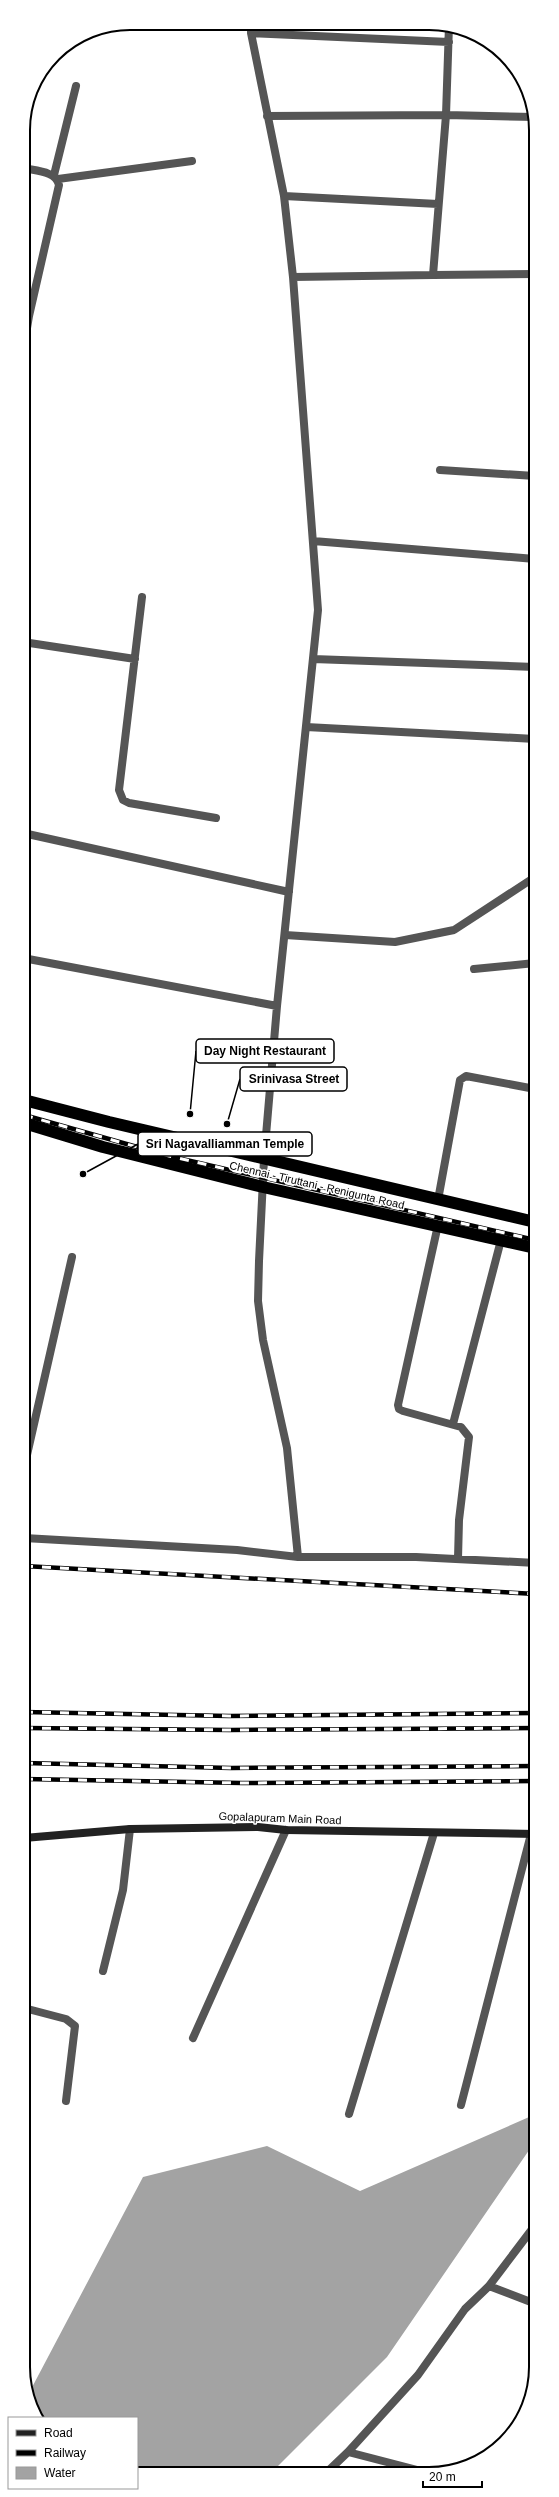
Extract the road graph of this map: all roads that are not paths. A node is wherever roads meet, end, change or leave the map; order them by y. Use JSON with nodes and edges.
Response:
{"nodes":[{"id":1,"x":250,"y":30,"type":"edge"},
{"id":2,"x":449,"y":32,"type":"edge"},
{"id":3,"x":250,"y":33,"type":"junction"},
{"id":4,"x":449,"y":42,"type":"junction"},
{"id":5,"x":76,"y":86,"type":"dead end"},
{"id":6,"x":446,"y":115,"type":"junction"},
{"id":7,"x":267,"y":116,"type":"junction"},
{"id":8,"x":528,"y":117,"type":"edge"},
{"id":9,"x":192,"y":161,"type":"dead end"},
{"id":10,"x":30,"y":170,"type":"edge"},
{"id":11,"x":56,"y":177,"type":"junction"},
{"id":12,"x":284,"y":196,"type":"junction"},
{"id":13,"x":438,"y":204,"type":"junction"},
{"id":14,"x":529,"y":274,"type":"edge"},
{"id":15,"x":433,"y":275,"type":"junction"},
{"id":16,"x":293,"y":277,"type":"junction"},
{"id":17,"x":30,"y":300,"type":"edge"},
{"id":18,"x":440,"y":470,"type":"dead end"},
{"id":19,"x":529,"y":476,"type":"edge"},
{"id":20,"x":313,"y":541,"type":"junction"},
{"id":21,"x":529,"y":559,"type":"edge"},
{"id":22,"x":142,"y":597,"type":"dead end"},
{"id":23,"x":30,"y":643,"type":"edge"},
{"id":24,"x":135,"y":659,"type":"junction"},
{"id":25,"x":313,"y":659,"type":"junction"},
{"id":26,"x":529,"y":667,"type":"edge"},
{"id":27,"x":306,"y":727,"type":"junction"},
{"id":28,"x":529,"y":739,"type":"edge"},
{"id":29,"x":216,"y":818,"type":"dead end"},
{"id":30,"x":30,"y":835,"type":"edge"},
{"id":31,"x":529,"y":881,"type":"edge"},
{"id":32,"x":289,"y":892,"type":"junction"},
{"id":33,"x":285,"y":935,"type":"junction"},
{"id":34,"x":30,"y":959,"type":"edge"},
{"id":35,"x":529,"y":963,"type":"edge"},
{"id":36,"x":474,"y":969,"type":"dead end"},
{"id":37,"x":277,"y":1006,"type":"junction"},
{"id":38,"x":529,"y":1088,"type":"edge"},
{"id":39,"x":30,"y":1101,"type":"edge"},
{"id":40,"x":30,"y":1125,"type":"edge"},
{"id":41,"x":264,"y":1159,"type":"junction"},
{"id":42,"x":263,"y":1187,"type":"junction"},
{"id":43,"x":438,"y":1200,"type":"junction"},
{"id":44,"x":529,"y":1221,"type":"edge"},
{"id":45,"x":438,"y":1225,"type":"junction"},
{"id":46,"x":501,"y":1240,"type":"junction"},
{"id":47,"x":529,"y":1247,"type":"edge"},
{"id":48,"x":72,"y":1257,"type":"dead end"},
{"id":49,"x":453,"y":1424,"type":"junction"},
{"id":50,"x":30,"y":1442,"type":"edge"},
{"id":51,"x":30,"y":1538,"type":"edge"},
{"id":52,"x":298,"y":1557,"type":"junction"},
{"id":53,"x":458,"y":1559,"type":"junction"},
{"id":54,"x":529,"y":1563,"type":"edge"},
{"id":55,"x":130,"y":1829,"type":"junction"},
{"id":56,"x":286,"y":1830,"type":"junction"},
{"id":57,"x":434,"y":1833,"type":"junction"},
{"id":58,"x":529,"y":1834,"type":"edge"},
{"id":59,"x":30,"y":1837,"type":"edge"},
{"id":60,"x":529,"y":1849,"type":"edge"},
{"id":61,"x":103,"y":1971,"type":"dead end"},
{"id":62,"x":30,"y":2010,"type":"edge"},
{"id":63,"x":193,"y":2038,"type":"dead end"},
{"id":64,"x":66,"y":2101,"type":"dead end"},
{"id":65,"x":461,"y":2105,"type":"dead end"},
{"id":66,"x":349,"y":2114,"type":"dead end"},
{"id":67,"x":529,"y":2233,"type":"edge"},
{"id":68,"x":489,"y":2286,"type":"junction"},
{"id":69,"x":529,"y":2301,"type":"edge"},
{"id":70,"x":348,"y":2452,"type":"junction"},
{"id":71,"x":332,"y":2467,"type":"edge"},
{"id":72,"x":406,"y":2467,"type":"edge"}],
"edges":[{"from":1,"to":3,"type":"street"},
{"from":2,"to":4,"type":"street"},
{"from":3,"to":4,"type":"street"},
{"from":3,"to":7,"type":"street"},
{"from":4,"to":6,"type":"street"},
{"from":5,"to":11,"type":"street"},
{"from":6,"to":7,"type":"street"},
{"from":6,"to":8,"type":"street"},
{"from":6,"to":13,"type":"street"},
{"from":7,"to":12,"type":"street"},
{"from":9,"to":11,"type":"street"},
{"from":10,"to":11,"type":"street"},
{"from":11,"to":17,"type":"street"},
{"from":12,"to":13,"type":"street"},
{"from":12,"to":16,"type":"street"},
{"from":13,"to":15,"type":"street"},
{"from":14,"to":15,"type":"street"},
{"from":15,"to":16,"type":"street"},
{"from":16,"to":20,"type":"street"},
{"from":18,"to":19,"type":"street"},
{"from":20,"to":21,"type":"street"},
{"from":20,"to":25,"type":"street"},
{"from":22,"to":24,"type":"street"},
{"from":23,"to":24,"type":"street"},
{"from":24,"to":29,"type":"street"},
{"from":25,"to":26,"type":"street"},
{"from":25,"to":27,"type":"street"},
{"from":27,"to":28,"type":"street"},
{"from":27,"to":32,"type":"street"},
{"from":30,"to":32,"type":"street"},
{"from":31,"to":33,"type":"street"},
{"from":32,"to":33,"type":"street"},
{"from":33,"to":37,"type":"street"},
{"from":34,"to":37,"type":"street"},
{"from":35,"to":36,"type":"street"},
{"from":37,"to":41,"type":"street"},
{"from":38,"to":43,"type":"street"},
{"from":39,"to":41,"type":"highway","name":"Chennai - Tiruttani - Renigunta Road"},
{"from":40,"to":42,"type":"highway","name":"Chennai - Tiruttani - Renigunta Road"},
{"from":41,"to":42,"type":"street"},
{"from":41,"to":43,"type":"highway","name":"Chennai - Tiruttani - Renigunta Road"},
{"from":42,"to":45,"type":"highway","name":"Chennai - Tiruttani - Renigunta Road"},
{"from":42,"to":52,"type":"street"},
{"from":43,"to":44,"type":"highway","name":"Chennai - Tiruttani - Renigunta Road"},
{"from":45,"to":46,"type":"highway","name":"Chennai - Tiruttani - Renigunta Road"},
{"from":45,"to":49,"type":"street"},
{"from":46,"to":47,"type":"highway","name":"Chennai - Tiruttani - Renigunta Road"},
{"from":46,"to":49,"type":"street"},
{"from":48,"to":50,"type":"street"},
{"from":49,"to":53,"type":"street"},
{"from":51,"to":52,"type":"street"},
{"from":52,"to":53,"type":"street"},
{"from":53,"to":54,"type":"street"},
{"from":55,"to":56,"type":"street","name":"Gopalapuram Main Road"},
{"from":55,"to":59,"type":"street","name":"Gopalapuram Main Road"},
{"from":55,"to":61,"type":"street"},
{"from":56,"to":57,"type":"street","name":"Gopalapuram Main Road"},
{"from":56,"to":63,"type":"street"},
{"from":57,"to":58,"type":"street","name":"Gopalapuram Main Road"},
{"from":57,"to":66,"type":"street"},
{"from":60,"to":65,"type":"street"},
{"from":62,"to":64,"type":"street"},
{"from":67,"to":68,"type":"street"},
{"from":68,"to":69,"type":"street"},
{"from":68,"to":70,"type":"street"},
{"from":70,"to":71,"type":"street"},
{"from":70,"to":72,"type":"street"}]}
